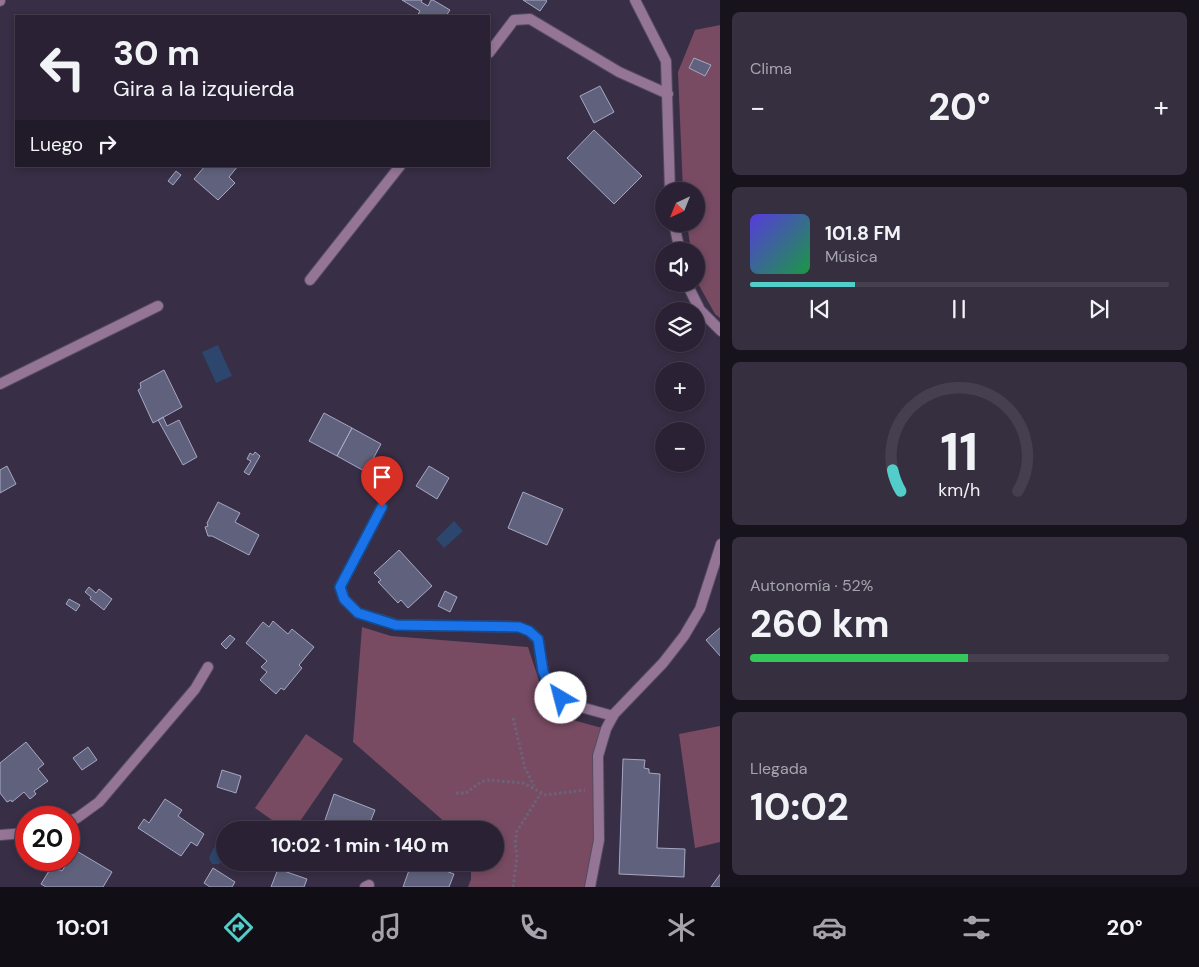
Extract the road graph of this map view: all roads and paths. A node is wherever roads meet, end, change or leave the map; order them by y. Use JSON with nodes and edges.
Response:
{"nodes":[{"id":1,"x":635,"y":0,"type":"edge"},
{"id":2,"x":490,"y":52,"type":"edge"},
{"id":3,"x":668,"y":94,"type":"junction"},
{"id":4,"x":399,"y":167,"type":"edge"},
{"id":5,"x":670,"y":182,"type":"edge"},
{"id":6,"x":310,"y":280,"type":"dead end"},
{"id":7,"x":691,"y":292,"type":"edge"},
{"id":8,"x":158,"y":306,"type":"dead end"},
{"id":9,"x":720,"y":330,"type":"edge"},
{"id":10,"x":0,"y":384,"type":"edge"},
{"id":11,"x":382,"y":507,"type":"dead end"},
{"id":12,"x":720,"y":544,"type":"edge"},
{"id":13,"x":208,"y":667,"type":"dead end"},
{"id":14,"x":613,"y":716,"type":"junction"},
{"id":15,"x":513,"y":718,"type":"dead end"},
{"id":16,"x":534,"y":788,"type":"junction"},
{"id":17,"x":598,"y":789,"type":"junction"},
{"id":18,"x":456,"y":793,"type":"dead end"},
{"id":19,"x":541,"y":793,"type":"junction"},
{"id":20,"x":80,"y":816,"type":"edge"},
{"id":21,"x":15,"y":834,"type":"edge"},
{"id":22,"x":0,"y":835,"type":"edge"},
{"id":23,"x":513,"y":887,"type":"edge"},
{"id":24,"x":590,"y":887,"type":"edge"}],
"edges":[{"from":1,"to":3,"type":"street"},
{"from":2,"to":3,"type":"street"},
{"from":3,"to":5,"type":"street"},
{"from":4,"to":6,"type":"street"},
{"from":7,"to":9,"type":"street"},
{"from":8,"to":10,"type":"street"},
{"from":11,"to":14,"type":"street"},
{"from":12,"to":14,"type":"street"},
{"from":13,"to":20,"type":"street"},
{"from":14,"to":17,"type":"street"},
{"from":15,"to":16,"type":"path"},
{"from":16,"to":18,"type":"path"},
{"from":16,"to":19,"type":"path"},
{"from":17,"to":19,"type":"path"},
{"from":17,"to":24,"type":"street"},
{"from":19,"to":23,"type":"path"},
{"from":21,"to":22,"type":"street"}]}
